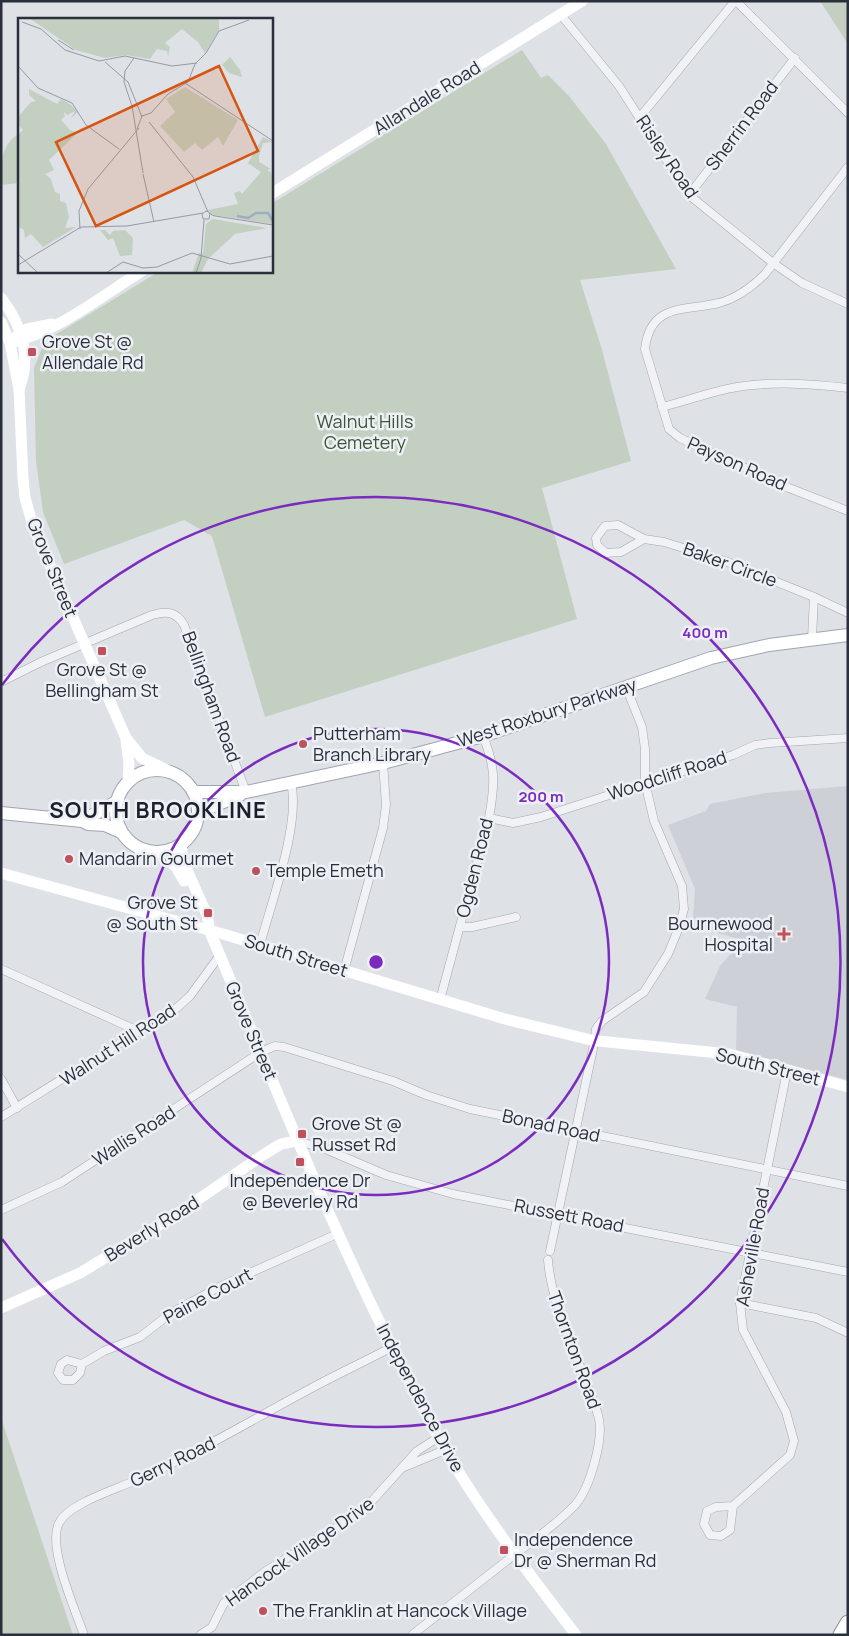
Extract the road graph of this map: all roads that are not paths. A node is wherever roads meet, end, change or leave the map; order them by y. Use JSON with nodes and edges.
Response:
{"nodes":[{"id":1,"x":582,"y":1,"type":"edge"},
{"id":2,"x":736,"y":1,"type":"edge"},
{"id":3,"x":561,"y":14,"type":"junction"},
{"id":4,"x":795,"y":58,"type":"junction"},
{"id":5,"x":848,"y":112,"type":"edge"},
{"id":6,"x":640,"y":117,"type":"junction"},
{"id":7,"x":848,"y":166,"type":"edge"},
{"id":8,"x":272,"y":193,"type":"edge"},
{"id":9,"x":689,"y":195,"type":"junction"},
{"id":10,"x":773,"y":263,"type":"junction"},
{"id":11,"x":140,"y":272,"type":"edge"},
{"id":12,"x":1,"y":298,"type":"edge"},
{"id":13,"x":848,"y":304,"type":"edge"},
{"id":14,"x":1,"y":322,"type":"edge"},
{"id":15,"x":21,"y":337,"type":"junction"},
{"id":16,"x":10,"y":342,"type":"junction"},
{"id":17,"x":848,"y":388,"type":"edge"},
{"id":18,"x":19,"y":389,"type":"junction"},
{"id":19,"x":662,"y":407,"type":"junction"},
{"id":20,"x":848,"y":511,"type":"edge"},
{"id":21,"x":644,"y":539,"type":"junction"},
{"id":22,"x":814,"y":597,"type":"junction"},
{"id":23,"x":848,"y":613,"type":"edge"},
{"id":24,"x":848,"y":635,"type":"edge"},
{"id":25,"x":812,"y":638,"type":"junction"},
{"id":26,"x":84,"y":644,"type":"junction"},
{"id":27,"x":1,"y":682,"type":"edge"},
{"id":28,"x":626,"y":687,"type":"junction"},
{"id":29,"x":483,"y":736,"type":"junction"},
{"id":30,"x":126,"y":738,"type":"junction"},
{"id":31,"x":848,"y":738,"type":"edge"},
{"id":32,"x":383,"y":763,"type":"junction"},
{"id":33,"x":171,"y":772,"type":"junction"},
{"id":34,"x":128,"y":781,"type":"junction"},
{"id":35,"x":645,"y":782,"type":"junction"},
{"id":36,"x":291,"y":783,"type":"junction"},
{"id":37,"x":194,"y":792,"type":"junction"},
{"id":38,"x":246,"y":792,"type":"junction"},
{"id":39,"x":116,"y":802,"type":"junction"},
{"id":40,"x":1,"y":813,"type":"edge"},
{"id":41,"x":198,"y":816,"type":"junction"},
{"id":42,"x":489,"y":818,"type":"junction"},
{"id":43,"x":82,"y":821,"type":"junction"},
{"id":44,"x":121,"y":832,"type":"junction"},
{"id":45,"x":181,"y":844,"type":"junction"},
{"id":46,"x":159,"y":852,"type":"junction"},
{"id":47,"x":1,"y":873,"type":"edge"},
{"id":48,"x":516,"y":917,"type":"dead end"},
{"id":49,"x":208,"y":927,"type":"junction"},
{"id":50,"x":460,"y":927,"type":"junction"},
{"id":51,"x":260,"y":946,"type":"junction"},
{"id":52,"x":220,"y":955,"type":"junction"},
{"id":53,"x":1,"y":969,"type":"edge"},
{"id":54,"x":344,"y":971,"type":"junction"},
{"id":55,"x":440,"y":1000,"type":"junction"},
{"id":56,"x":138,"y":1031,"type":"junction"},
{"id":57,"x":594,"y":1040,"type":"junction"},
{"id":58,"x":261,"y":1052,"type":"junction"},
{"id":59,"x":787,"y":1072,"type":"junction"},
{"id":60,"x":1,"y":1079,"type":"edge"},
{"id":61,"x":848,"y":1087,"type":"edge"},
{"id":62,"x":17,"y":1108,"type":"junction"},
{"id":63,"x":1,"y":1117,"type":"edge"},
{"id":64,"x":575,"y":1132,"type":"junction"},
{"id":65,"x":297,"y":1141,"type":"junction"},
{"id":66,"x":767,"y":1169,"type":"junction"},
{"id":67,"x":848,"y":1186,"type":"edge"},
{"id":68,"x":1,"y":1210,"type":"edge"},
{"id":69,"x":557,"y":1213,"type":"junction"},
{"id":70,"x":337,"y":1234,"type":"junction"},
{"id":71,"x":550,"y":1251,"type":"dead end"},
{"id":72,"x":752,"y":1252,"type":"junction"},
{"id":73,"x":548,"y":1260,"type":"dead end"},
{"id":74,"x":848,"y":1272,"type":"edge"},
{"id":75,"x":740,"y":1303,"type":"junction"},
{"id":76,"x":1,"y":1308,"type":"edge"},
{"id":77,"x":848,"y":1333,"type":"edge"},
{"id":78,"x":392,"y":1347,"type":"junction"},
{"id":79,"x":82,"y":1364,"type":"dead end"},
{"id":80,"x":438,"y":1437,"type":"junction"},
{"id":81,"x":445,"y":1450,"type":"junction"},
{"id":82,"x":402,"y":1468,"type":"junction"},
{"id":83,"x":733,"y":1506,"type":"junction"},
{"id":84,"x":514,"y":1555,"type":"junction"},
{"id":85,"x":848,"y":1623,"type":"edge"},
{"id":86,"x":84,"y":1635,"type":"edge"},
{"id":87,"x":200,"y":1635,"type":"edge"},
{"id":88,"x":412,"y":1635,"type":"edge"},
{"id":89,"x":576,"y":1635,"type":"edge"},
{"id":90,"x":841,"y":1635,"type":"edge"}],
"edges":[{"from":1,"to":3,"type":"street","name":"Allandale Road"},
{"from":2,"to":4,"type":"street"},
{"from":2,"to":6,"type":"street"},
{"from":3,"to":6,"type":"street","name":"Risley Road"},
{"from":3,"to":8,"type":"street","name":"Allandale Road"},
{"from":4,"to":5,"type":"street"},
{"from":4,"to":9,"type":"street","name":"Sherrin Road"},
{"from":6,"to":9,"type":"street","name":"Risley Road"},
{"from":7,"to":10,"type":"street","name":"Payson Road"},
{"from":9,"to":10,"type":"street","name":"Risley Road"},
{"from":10,"to":13,"type":"street","name":"Risley Road"},
{"from":10,"to":19,"type":"street","name":"Payson Road"},
{"from":11,"to":15,"type":"street"},
{"from":12,"to":15,"type":"street","name":"Grove Street"},
{"from":14,"to":16,"type":"street","name":"Grove Street"},
{"from":15,"to":16,"type":"street"},
{"from":15,"to":18,"type":"street","name":"Grove Street"},
{"from":16,"to":18,"type":"street","name":"Grove Street"},
{"from":17,"to":19,"type":"street"},
{"from":18,"to":26,"type":"street","name":"Grove Street"},
{"from":19,"to":20,"type":"street","name":"Payson Road"},
{"from":21,"to":21,"type":"street","name":"Baker Circle"},
{"from":21,"to":22,"type":"street","name":"Baker Circle"},
{"from":22,"to":23,"type":"street","name":"Baker Circle"},
{"from":22,"to":25,"type":"street"},
{"from":24,"to":25,"type":"main road","name":"West Roxbury Parkway"},
{"from":25,"to":28,"type":"main road","name":"West Roxbury Parkway"},
{"from":26,"to":27,"type":"street","name":"Bellingham Road"},
{"from":26,"to":30,"type":"street","name":"Grove Street"},
{"from":26,"to":38,"type":"street","name":"Bellingham Road"},
{"from":28,"to":29,"type":"main road","name":"West Roxbury Parkway"},
{"from":28,"to":35,"type":"street"},
{"from":29,"to":32,"type":"main road","name":"West Roxbury Parkway"},
{"from":29,"to":42,"type":"street","name":"Ogden Road"},
{"from":30,"to":33,"type":"street","name":"Grove Street"},
{"from":30,"to":34,"type":"street","name":"Grove Street"},
{"from":31,"to":35,"type":"street","name":"Woodcliff Road"},
{"from":32,"to":36,"type":"main road","name":"West Roxbury Parkway"},
{"from":32,"to":54,"type":"street"},
{"from":33,"to":34,"type":"main road"},
{"from":33,"to":37,"type":"main road"},
{"from":34,"to":39,"type":"main road"},
{"from":35,"to":42,"type":"street","name":"Woodcliff Road"},
{"from":35,"to":57,"type":"street"},
{"from":36,"to":38,"type":"main road","name":"West Roxbury Parkway"},
{"from":36,"to":51,"type":"street"},
{"from":37,"to":38,"type":"main road","name":"West Roxbury Parkway"},
{"from":37,"to":41,"type":"main road"},
{"from":38,"to":41,"type":"main road","name":"West Roxbury Parkway"},
{"from":39,"to":43,"type":"main road"},
{"from":39,"to":44,"type":"main road"},
{"from":40,"to":43,"type":"main road"},
{"from":41,"to":45,"type":"main road"},
{"from":42,"to":50,"type":"street","name":"Ogden Road"},
{"from":43,"to":44,"type":"main road"},
{"from":44,"to":46,"type":"main road"},
{"from":45,"to":46,"type":"main road"},
{"from":45,"to":49,"type":"street","name":"Grove Street"},
{"from":46,"to":49,"type":"street","name":"Grove Street"},
{"from":47,"to":49,"type":"street","name":"South Street"},
{"from":48,"to":50,"type":"street"},
{"from":49,"to":51,"type":"street","name":"South Street"},
{"from":49,"to":52,"type":"street","name":"Grove Street"},
{"from":50,"to":55,"type":"street","name":"Ogden Road"},
{"from":51,"to":54,"type":"street","name":"South Street"},
{"from":52,"to":56,"type":"street","name":"Walnut Hill Road"},
{"from":52,"to":58,"type":"street","name":"Grove Street"},
{"from":53,"to":56,"type":"street"},
{"from":54,"to":55,"type":"street","name":"South Street"},
{"from":55,"to":57,"type":"street","name":"South Street"},
{"from":56,"to":62,"type":"street","name":"Walnut Hill Road"},
{"from":57,"to":59,"type":"street","name":"South Street"},
{"from":57,"to":64,"type":"street"},
{"from":58,"to":64,"type":"street","name":"Bonad Road"},
{"from":58,"to":65,"type":"street","name":"Grove Street"},
{"from":58,"to":68,"type":"street","name":"Wallis Road"},
{"from":59,"to":61,"type":"street","name":"South Street"},
{"from":59,"to":66,"type":"street","name":"Asheville Road"},
{"from":60,"to":62,"type":"street"},
{"from":62,"to":63,"type":"street","name":"Walnut Hill Road"},
{"from":64,"to":66,"type":"street","name":"Bonad Road"},
{"from":64,"to":69,"type":"street"},
{"from":65,"to":69,"type":"street","name":"Russett Road"},
{"from":65,"to":70,"type":"street","name":"Independence Drive"},
{"from":65,"to":76,"type":"street","name":"Beverly Road"},
{"from":66,"to":67,"type":"street","name":"Bonad Road"},
{"from":66,"to":72,"type":"street","name":"Asheville Road"},
{"from":69,"to":71,"type":"street"},
{"from":69,"to":72,"type":"street","name":"Russett Road"},
{"from":70,"to":78,"type":"street","name":"Independence Drive"},
{"from":70,"to":79,"type":"street","name":"Paine Court"},
{"from":72,"to":74,"type":"street","name":"Russett Road"},
{"from":72,"to":75,"type":"street","name":"Asheville Road"},
{"from":73,"to":84,"type":"street","name":"Thornton Road"},
{"from":75,"to":77,"type":"street"},
{"from":75,"to":83,"type":"street","name":"Asheville Road"},
{"from":78,"to":80,"type":"street","name":"Independence Drive"},
{"from":78,"to":86,"type":"street","name":"Gerry Road"},
{"from":80,"to":81,"type":"street","name":"Independence Drive"},
{"from":80,"to":82,"type":"street","name":"Hancock Village Drive"},
{"from":81,"to":82,"type":"street","name":"Hancock Village Drive"},
{"from":81,"to":84,"type":"street","name":"Independence Drive"},
{"from":82,"to":87,"type":"street","name":"Hancock Village Drive"},
{"from":83,"to":83,"type":"street"},
{"from":84,"to":88,"type":"street","name":"Thornton Road"},
{"from":84,"to":89,"type":"street","name":"Independence Drive"},
{"from":85,"to":90,"type":"highway"}]}
